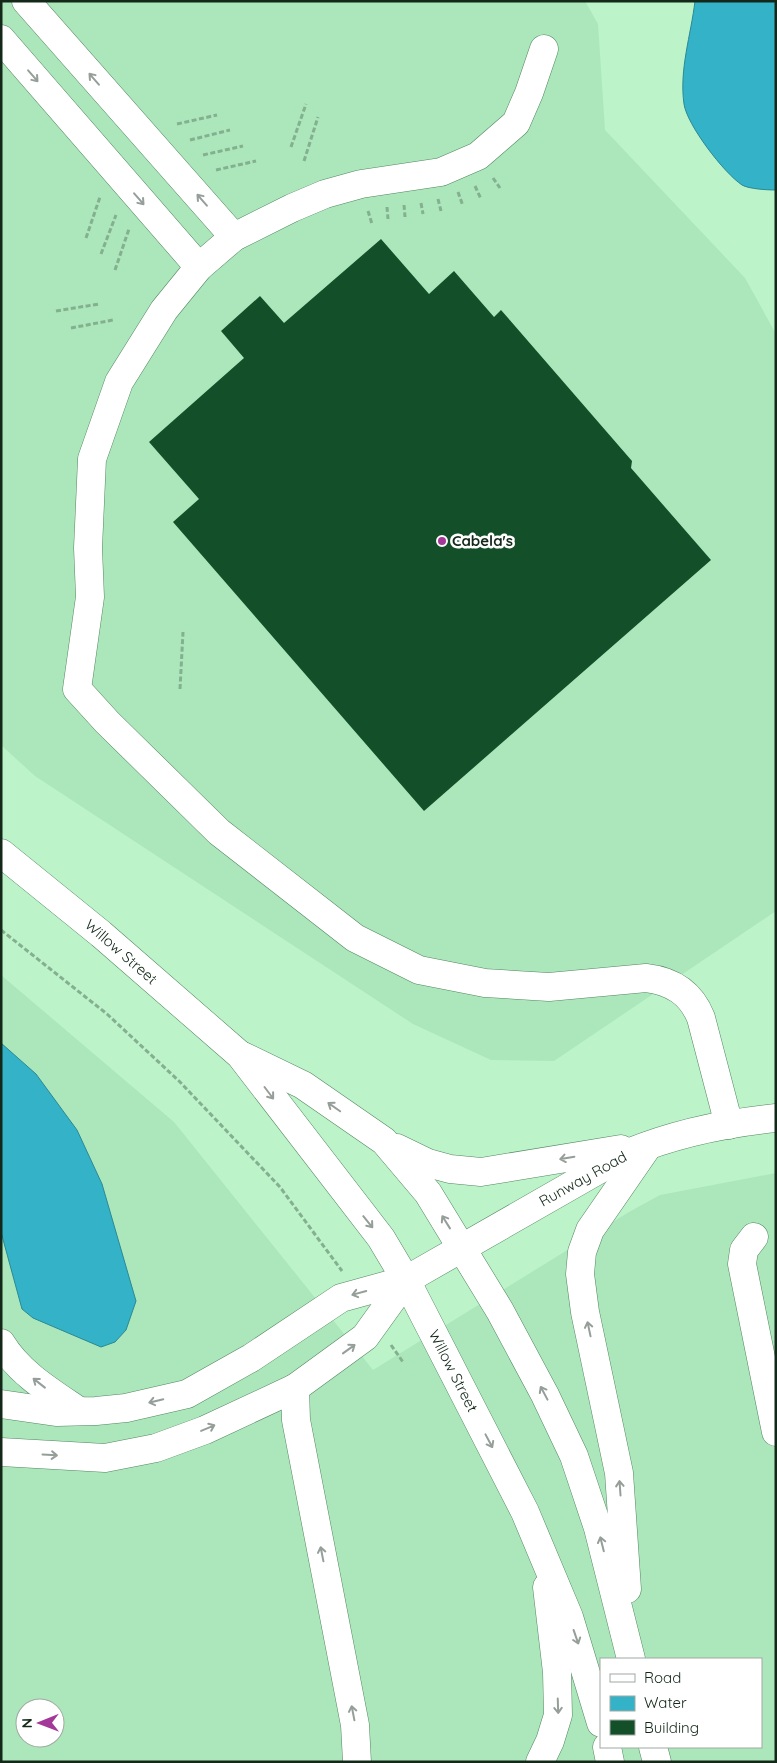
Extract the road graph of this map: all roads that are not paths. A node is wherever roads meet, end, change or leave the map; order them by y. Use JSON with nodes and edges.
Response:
{"nodes":[{"id":1,"x":26,"y":1,"type":"edge"},
{"id":2,"x":1,"y":39,"type":"edge"},
{"id":3,"x":544,"y":49,"type":"dead end"},
{"id":4,"x":234,"y":237,"type":"junction"},
{"id":5,"x":199,"y":267,"type":"junction"},
{"id":6,"x":1,"y":853,"type":"edge"},
{"id":7,"x":240,"y":1054,"type":"junction"},
{"id":8,"x":776,"y":1118,"type":"edge"},
{"id":9,"x":729,"y":1125,"type":"junction"},
{"id":10,"x":384,"y":1141,"type":"junction"},
{"id":11,"x":649,"y":1144,"type":"junction"},
{"id":12,"x":754,"y":1236,"type":"dead end"},
{"id":13,"x":462,"y":1248,"type":"junction"},
{"id":14,"x":406,"y":1280,"type":"junction"},
{"id":15,"x":1,"y":1343,"type":"edge"},
{"id":16,"x":295,"y":1388,"type":"junction"},
{"id":17,"x":1,"y":1404,"type":"edge"},
{"id":18,"x":79,"y":1411,"type":"junction"},
{"id":19,"x":776,"y":1432,"type":"edge"},
{"id":20,"x":1,"y":1452,"type":"edge"},
{"id":21,"x":543,"y":1553,"type":"junction"},
{"id":22,"x":632,"y":1658,"type":"edge"},
{"id":23,"x":632,"y":1658,"type":"edge"},
{"id":24,"x":600,"y":1720,"type":"edge"},
{"id":25,"x":607,"y":1748,"type":"edge"},
{"id":26,"x":653,"y":1748,"type":"edge"},
{"id":27,"x":357,"y":1762,"type":"edge"},
{"id":28,"x":540,"y":1762,"type":"edge"},
{"id":29,"x":610,"y":1762,"type":"edge"},
{"id":30,"x":657,"y":1762,"type":"edge"}],
"edges":[{"from":4,"to":1,"type":"street","one_way":true},
{"from":2,"to":5,"type":"street","one_way":true},
{"from":3,"to":4,"type":"street"},
{"from":4,"to":5,"type":"street"},
{"from":5,"to":9,"type":"street"},
{"from":6,"to":7,"type":"street","name":"Willow Street"},
{"from":10,"to":7,"type":"street","name":"Willow Street","one_way":true},
{"from":7,"to":14,"type":"street","name":"Willow Street","one_way":true},
{"from":8,"to":9,"type":"street","name":"Runway Road"},
{"from":9,"to":11,"type":"street","name":"Runway Road"},
{"from":11,"to":10,"type":"street","one_way":true},
{"from":13,"to":10,"type":"street","name":"Willow Street","one_way":true},
{"from":11,"to":13,"type":"street","name":"Runway Road"},
{"from":22,"to":11,"type":"street","one_way":true},
{"from":12,"to":19,"type":"street"},
{"from":13,"to":14,"type":"street","name":"Runway Road"},
{"from":23,"to":13,"type":"street","name":"Willow Street","one_way":true},
{"from":16,"to":14,"type":"street","one_way":true},
{"from":14,"to":18,"type":"street","one_way":true},
{"from":14,"to":21,"type":"street","name":"Willow Street","one_way":true},
{"from":18,"to":15,"type":"street","one_way":true},
{"from":20,"to":16,"type":"street","one_way":true},
{"from":27,"to":16,"type":"street","one_way":true},
{"from":17,"to":18,"type":"street"},
{"from":21,"to":24,"type":"street","name":"Willow Street","one_way":true},
{"from":21,"to":28,"type":"street","one_way":true},
{"from":25,"to":29,"type":"street"},
{"from":26,"to":30,"type":"street"}]}
